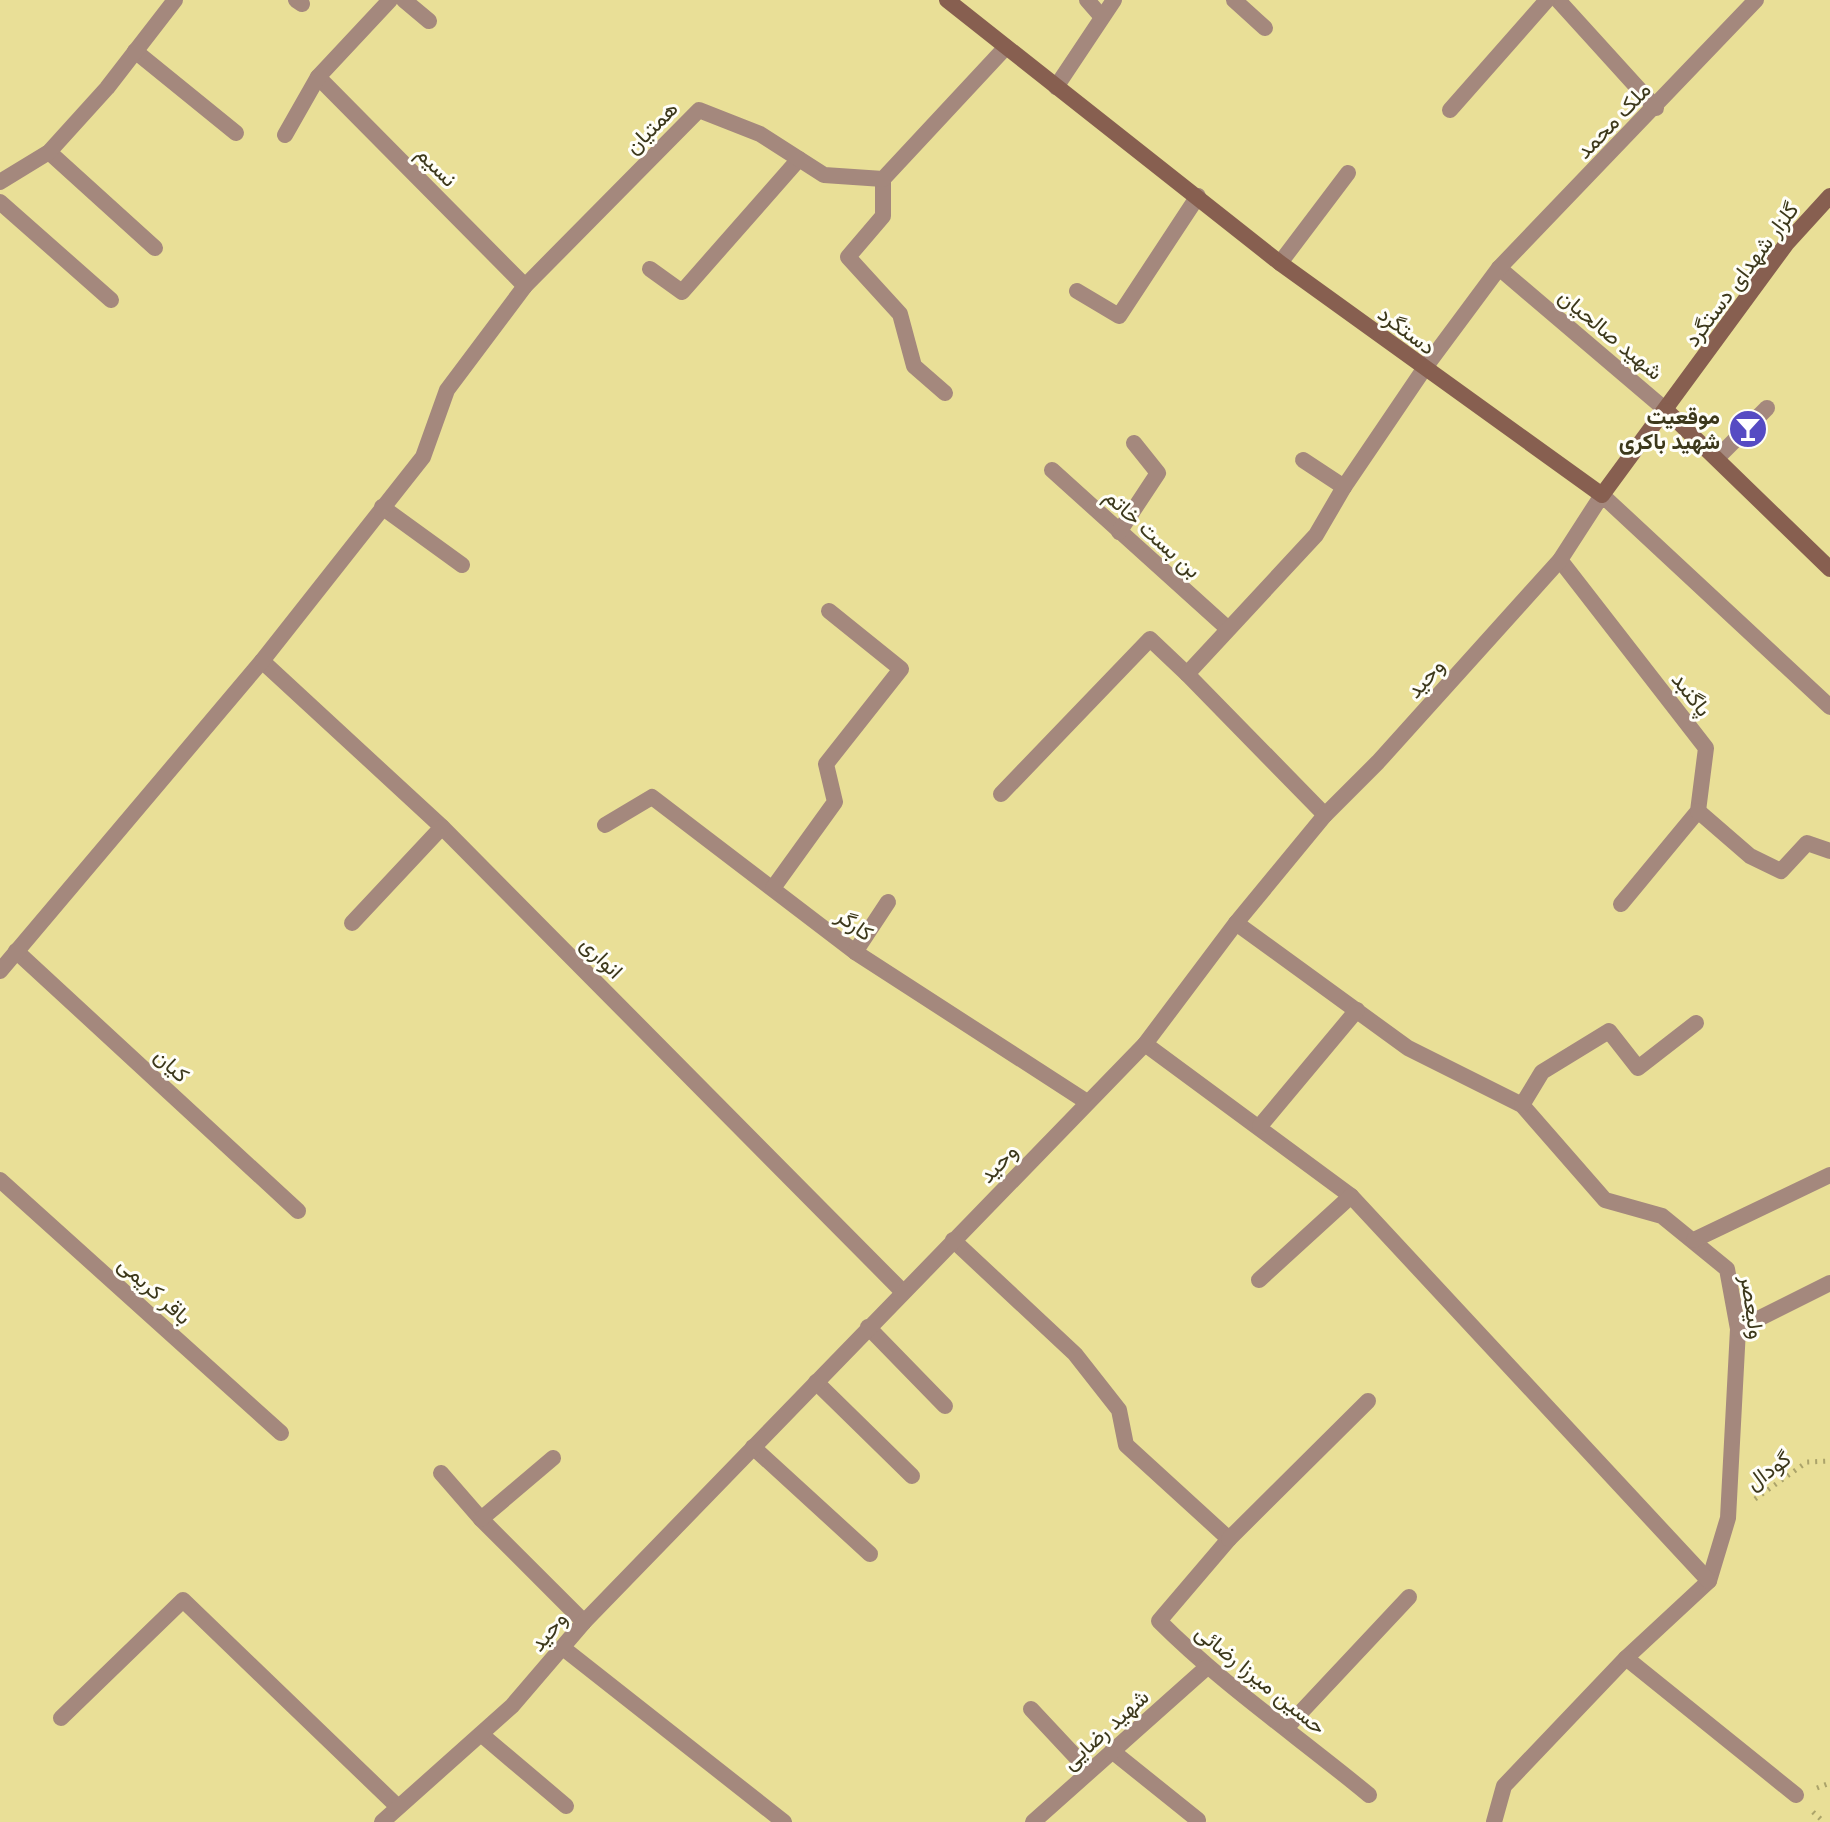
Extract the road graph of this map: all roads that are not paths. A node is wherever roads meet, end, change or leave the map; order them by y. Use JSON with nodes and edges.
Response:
{"nodes":[{"id":1,"x":175,"y":0,"type":"edge"},
{"id":2,"x":390,"y":0,"type":"edge"},
{"id":3,"x":404,"y":0,"type":"edge"},
{"id":4,"x":947,"y":0,"type":"edge"},
{"id":5,"x":1087,"y":0,"type":"edge"},
{"id":6,"x":1114,"y":0,"type":"edge"},
{"id":7,"x":1234,"y":0,"type":"edge"},
{"id":8,"x":1547,"y":0,"type":"edge"},
{"id":9,"x":1558,"y":0,"type":"edge"},
{"id":10,"x":1756,"y":0,"type":"edge"},
{"id":11,"x":1101,"y":16,"type":"junction"},
{"id":12,"x":429,"y":21,"type":"dead end"},
{"id":13,"x":1265,"y":28,"type":"dead end"},
{"id":14,"x":1006,"y":47,"type":"junction"},
{"id":15,"x":135,"y":51,"type":"junction"},
{"id":16,"x":318,"y":77,"type":"junction"},
{"id":17,"x":1056,"y":87,"type":"junction"},
{"id":18,"x":1656,"y":108,"type":"junction"},
{"id":19,"x":1450,"y":110,"type":"dead end"},
{"id":20,"x":236,"y":133,"type":"dead end"},
{"id":21,"x":285,"y":135,"type":"dead end"},
{"id":22,"x":49,"y":152,"type":"junction"},
{"id":23,"x":799,"y":159,"type":"junction"},
{"id":24,"x":1348,"y":173,"type":"dead end"},
{"id":25,"x":883,"y":179,"type":"junction"},
{"id":26,"x":0,"y":182,"type":"edge"},
{"id":27,"x":1198,"y":196,"type":"junction"},
{"id":28,"x":1830,"y":196,"type":"edge"},
{"id":29,"x":0,"y":202,"type":"edge"},
{"id":30,"x":155,"y":248,"type":"dead end"},
{"id":31,"x":1280,"y":263,"type":"junction"},
{"id":32,"x":1499,"y":268,"type":"junction"},
{"id":33,"x":650,"y":269,"type":"dead end"},
{"id":34,"x":525,"y":286,"type":"junction"},
{"id":35,"x":1077,"y":291,"type":"dead end"},
{"id":36,"x":111,"y":300,"type":"dead end"},
{"id":37,"x":1424,"y":369,"type":"junction"},
{"id":38,"x":945,"y":393,"type":"dead end"},
{"id":39,"x":1767,"y":408,"type":"dead end"},
{"id":40,"x":1667,"y":411,"type":"junction"},
{"id":41,"x":1134,"y":443,"type":"dead end"},
{"id":42,"x":1717,"y":458,"type":"junction"},
{"id":43,"x":1303,"y":460,"type":"dead end"},
{"id":44,"x":1052,"y":470,"type":"dead end"},
{"id":45,"x":1344,"y":487,"type":"junction"},
{"id":46,"x":1602,"y":495,"type":"junction"},
{"id":47,"x":382,"y":507,"type":"junction"},
{"id":48,"x":1119,"y":532,"type":"junction"},
{"id":49,"x":1560,"y":560,"type":"junction"},
{"id":50,"x":462,"y":565,"type":"dead end"},
{"id":51,"x":1830,"y":569,"type":"edge"},
{"id":52,"x":829,"y":611,"type":"dead end"},
{"id":53,"x":1226,"y":627,"type":"junction"},
{"id":54,"x":262,"y":661,"type":"junction"},
{"id":55,"x":1187,"y":674,"type":"junction"},
{"id":56,"x":1830,"y":707,"type":"edge"},
{"id":57,"x":1001,"y":794,"type":"dead end"},
{"id":58,"x":1698,"y":811,"type":"junction"},
{"id":59,"x":1325,"y":815,"type":"junction"},
{"id":60,"x":605,"y":825,"type":"dead end"},
{"id":61,"x":442,"y":827,"type":"junction"},
{"id":62,"x":1830,"y":851,"type":"edge"},
{"id":63,"x":773,"y":888,"type":"junction"},
{"id":64,"x":888,"y":902,"type":"dead end"},
{"id":65,"x":1621,"y":904,"type":"dead end"},
{"id":66,"x":352,"y":923,"type":"dead end"},
{"id":67,"x":1236,"y":923,"type":"junction"},
{"id":68,"x":16,"y":951,"type":"junction"},
{"id":69,"x":855,"y":952,"type":"junction"},
{"id":70,"x":0,"y":971,"type":"edge"},
{"id":71,"x":1357,"y":1010,"type":"junction"},
{"id":72,"x":1696,"y":1023,"type":"dead end"},
{"id":73,"x":1145,"y":1044,"type":"junction"},
{"id":74,"x":1087,"y":1102,"type":"junction"},
{"id":75,"x":1522,"y":1105,"type":"junction"},
{"id":76,"x":1260,"y":1126,"type":"junction"},
{"id":77,"x":1830,"y":1175,"type":"edge"},
{"id":78,"x":0,"y":1180,"type":"edge"},
{"id":79,"x":1351,"y":1196,"type":"junction"},
{"id":80,"x":298,"y":1211,"type":"dead end"},
{"id":81,"x":953,"y":1240,"type":"junction"},
{"id":82,"x":1694,"y":1240,"type":"junction"},
{"id":83,"x":1259,"y":1280,"type":"dead end"},
{"id":84,"x":1830,"y":1283,"type":"edge"},
{"id":85,"x":903,"y":1292,"type":"junction"},
{"id":86,"x":868,"y":1327,"type":"junction"},
{"id":87,"x":1738,"y":1329,"type":"junction"},
{"id":88,"x":816,"y":1382,"type":"junction"},
{"id":89,"x":1368,"y":1401,"type":"dead end"},
{"id":90,"x":945,"y":1406,"type":"dead end"},
{"id":91,"x":281,"y":1433,"type":"dead end"},
{"id":92,"x":753,"y":1447,"type":"junction"},
{"id":93,"x":553,"y":1458,"type":"dead end"},
{"id":94,"x":441,"y":1473,"type":"dead end"},
{"id":95,"x":912,"y":1476,"type":"dead end"},
{"id":96,"x":481,"y":1519,"type":"junction"},
{"id":97,"x":1229,"y":1539,"type":"junction"},
{"id":98,"x":870,"y":1554,"type":"dead end"},
{"id":99,"x":1709,"y":1581,"type":"junction"},
{"id":100,"x":1409,"y":1597,"type":"dead end"},
{"id":101,"x":584,"y":1622,"type":"junction"},
{"id":102,"x":563,"y":1648,"type":"junction"},
{"id":103,"x":1626,"y":1658,"type":"junction"},
{"id":104,"x":1206,"y":1668,"type":"junction"},
{"id":105,"x":1031,"y":1709,"type":"dead end"},
{"id":106,"x":61,"y":1718,"type":"dead end"},
{"id":107,"x":1287,"y":1727,"type":"junction"},
{"id":108,"x":482,"y":1735,"type":"junction"},
{"id":109,"x":1112,"y":1751,"type":"junction"},
{"id":110,"x":1089,"y":1771,"type":"junction"},
{"id":111,"x":1369,"y":1795,"type":"dead end"},
{"id":112,"x":1796,"y":1795,"type":"dead end"},
{"id":113,"x":397,"y":1806,"type":"junction"},
{"id":114,"x":566,"y":1806,"type":"dead end"},
{"id":115,"x":1198,"y":1820,"type":"edge"},
{"id":116,"x":382,"y":1822,"type":"edge"},
{"id":117,"x":784,"y":1822,"type":"edge"},
{"id":118,"x":1033,"y":1822,"type":"edge"},
{"id":119,"x":1494,"y":1822,"type":"edge"}],
"edges":[{"from":1,"to":15,"type":"street"},
{"from":2,"to":16,"type":"street"},
{"from":3,"to":12,"type":"street"},
{"from":4,"to":14,"type":"street","name":"دستگرد"},
{"from":5,"to":11,"type":"street"},
{"from":6,"to":11,"type":"street"},
{"from":7,"to":13,"type":"street"},
{"from":8,"to":19,"type":"street"},
{"from":9,"to":18,"type":"street"},
{"from":10,"to":18,"type":"street","name":"ملک محمد"},
{"from":11,"to":17,"type":"street"},
{"from":14,"to":17,"type":"street","name":"دستگرد"},
{"from":14,"to":25,"type":"street"},
{"from":15,"to":20,"type":"street"},
{"from":15,"to":22,"type":"street"},
{"from":16,"to":21,"type":"street"},
{"from":16,"to":34,"type":"street","name":"نسیم"},
{"from":17,"to":27,"type":"street","name":"دستگرد"},
{"from":18,"to":32,"type":"street","name":"ملک محمد"},
{"from":22,"to":26,"type":"street"},
{"from":22,"to":30,"type":"street"},
{"from":23,"to":25,"type":"street","name":"همتیان"},
{"from":23,"to":33,"type":"street"},
{"from":23,"to":34,"type":"street","name":"همتیان"},
{"from":24,"to":31,"type":"street"},
{"from":25,"to":38,"type":"street"},
{"from":27,"to":31,"type":"street","name":"دستگرد"},
{"from":27,"to":35,"type":"street"},
{"from":28,"to":40,"type":"street","name":"گلزار شهدای دستگرد"},
{"from":29,"to":36,"type":"street"},
{"from":31,"to":37,"type":"street","name":"دستگرد"},
{"from":32,"to":37,"type":"street","name":"ملک محمد"},
{"from":32,"to":40,"type":"street","name":"شهید صالحیان"},
{"from":34,"to":47,"type":"street","name":"همتیان"},
{"from":37,"to":45,"type":"street","name":"ملک محمد"},
{"from":37,"to":46,"type":"street","name":"دستگرد"},
{"from":39,"to":42,"type":"street"},
{"from":40,"to":42,"type":"street","name":"شهید صالحیان"},
{"from":40,"to":46,"type":"street","name":"گلزار شهدای دستگرد"},
{"from":41,"to":48,"type":"street"},
{"from":42,"to":51,"type":"street","name":"شهید صالحیان"},
{"from":43,"to":45,"type":"street"},
{"from":44,"to":48,"type":"street","name":"بن بست خاتم"},
{"from":45,"to":53,"type":"street","name":"ملک محمد"},
{"from":46,"to":49,"type":"street","name":"وحید"},
{"from":46,"to":56,"type":"street","name":"دستگرد"},
{"from":47,"to":50,"type":"street"},
{"from":47,"to":54,"type":"street","name":"همتیان"},
{"from":48,"to":53,"type":"street","name":"بن بست خاتم"},
{"from":49,"to":58,"type":"street","name":"پاگنبد"},
{"from":49,"to":59,"type":"street","name":"وحید"},
{"from":52,"to":63,"type":"street"},
{"from":53,"to":55,"type":"street","name":"ملک محمد"},
{"from":54,"to":61,"type":"street","name":"انواری"},
{"from":54,"to":68,"type":"street","name":"همتیان"},
{"from":55,"to":57,"type":"street"},
{"from":55,"to":59,"type":"street"},
{"from":58,"to":62,"type":"street"},
{"from":58,"to":65,"type":"street"},
{"from":59,"to":67,"type":"street","name":"وحید"},
{"from":60,"to":63,"type":"street","name":"کارگر"},
{"from":61,"to":66,"type":"street"},
{"from":61,"to":85,"type":"street","name":"انواری"},
{"from":63,"to":69,"type":"street","name":"کارگر"},
{"from":64,"to":69,"type":"street"},
{"from":67,"to":71,"type":"street","name":"ولیعصر"},
{"from":67,"to":73,"type":"street","name":"وحید"},
{"from":68,"to":70,"type":"street","name":"همتیان"},
{"from":68,"to":80,"type":"street","name":"کیان"},
{"from":69,"to":74,"type":"street","name":"کارگر"},
{"from":71,"to":75,"type":"street","name":"ولیعصر"},
{"from":71,"to":76,"type":"street"},
{"from":72,"to":75,"type":"street"},
{"from":73,"to":74,"type":"street","name":"وحید"},
{"from":73,"to":76,"type":"street"},
{"from":74,"to":81,"type":"street","name":"وحید"},
{"from":75,"to":82,"type":"street","name":"ولیعصر"},
{"from":76,"to":79,"type":"street"},
{"from":77,"to":82,"type":"street"},
{"from":78,"to":91,"type":"street","name":"باقر کریمی"},
{"from":79,"to":83,"type":"street"},
{"from":79,"to":99,"type":"street"},
{"from":81,"to":85,"type":"street","name":"وحید"},
{"from":81,"to":97,"type":"street"},
{"from":82,"to":87,"type":"street","name":"ولیعصر"},
{"from":84,"to":87,"type":"street"},
{"from":85,"to":86,"type":"street","name":"وحید"},
{"from":86,"to":88,"type":"street","name":"وحید"},
{"from":86,"to":90,"type":"street"},
{"from":87,"to":99,"type":"street","name":"ولیعصر"},
{"from":88,"to":92,"type":"street","name":"وحید"},
{"from":88,"to":95,"type":"street"},
{"from":89,"to":97,"type":"street"},
{"from":92,"to":98,"type":"street"},
{"from":92,"to":101,"type":"street","name":"وحید"},
{"from":93,"to":96,"type":"street"},
{"from":94,"to":96,"type":"street"},
{"from":96,"to":101,"type":"street"},
{"from":97,"to":104,"type":"street","name":"حسین میرزا رضائی"},
{"from":99,"to":103,"type":"street"},
{"from":100,"to":107,"type":"street"},
{"from":101,"to":102,"type":"street","name":"وحید"},
{"from":102,"to":108,"type":"street","name":"وحید"},
{"from":102,"to":117,"type":"street"},
{"from":103,"to":112,"type":"street"},
{"from":103,"to":119,"type":"street"},
{"from":104,"to":107,"type":"street","name":"حسین میرزا رضائی"},
{"from":104,"to":109,"type":"street","name":"شهید رضایی"},
{"from":105,"to":110,"type":"street"},
{"from":106,"to":113,"type":"street"},
{"from":107,"to":111,"type":"street","name":"حسین میرزا رضائی"},
{"from":108,"to":113,"type":"street","name":"وحید"},
{"from":108,"to":114,"type":"street"},
{"from":109,"to":110,"type":"street","name":"شهید رضایی"},
{"from":109,"to":115,"type":"street"},
{"from":110,"to":118,"type":"street","name":"شهید رضایی"},
{"from":113,"to":116,"type":"street","name":"وحید"}]}
